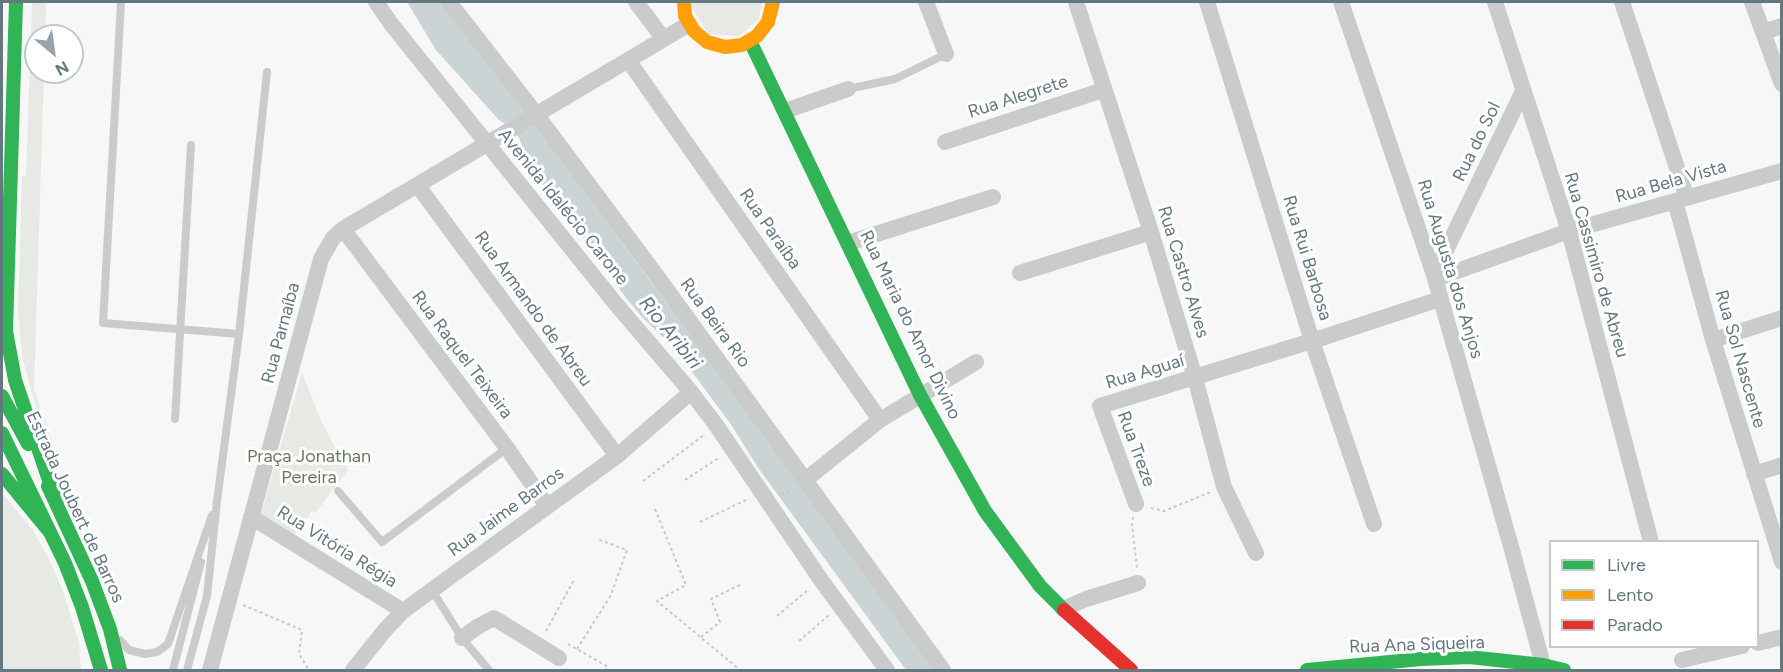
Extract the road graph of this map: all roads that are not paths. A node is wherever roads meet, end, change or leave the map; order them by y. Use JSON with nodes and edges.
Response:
{"nodes":[{"id":1,"x":16,"y":2,"type":"edge"},
{"id":2,"x":121,"y":2,"type":"edge"},
{"id":3,"x":376,"y":2,"type":"edge"},
{"id":4,"x":449,"y":2,"type":"edge"},
{"id":5,"x":636,"y":2,"type":"edge"},
{"id":6,"x":684,"y":2,"type":"edge"},
{"id":7,"x":773,"y":2,"type":"edge"},
{"id":8,"x":926,"y":2,"type":"edge"},
{"id":9,"x":1076,"y":2,"type":"edge"},
{"id":10,"x":1207,"y":2,"type":"edge"},
{"id":11,"x":1341,"y":2,"type":"edge"},
{"id":12,"x":1495,"y":2,"type":"edge"},
{"id":13,"x":1622,"y":2,"type":"edge"},
{"id":14,"x":1752,"y":2,"type":"edge"},
{"id":15,"x":689,"y":24,"type":"junction"},
{"id":16,"x":1782,"y":26,"type":"edge"},
{"id":17,"x":1763,"y":32,"type":"junction"},
{"id":18,"x":663,"y":38,"type":"junction"},
{"id":19,"x":750,"y":41,"type":"junction"},
{"id":20,"x":946,"y":54,"type":"joint"},
{"id":21,"x":628,"y":60,"type":"junction"},
{"id":22,"x":267,"y":72,"type":"dead end"},
{"id":23,"x":1782,"y":84,"type":"edge"},
{"id":24,"x":848,"y":89,"type":"joint"},
{"id":25,"x":1103,"y":90,"type":"junction"},
{"id":26,"x":1523,"y":91,"type":"junction"},
{"id":27,"x":785,"y":111,"type":"junction"},
{"id":28,"x":535,"y":115,"type":"junction"},
{"id":29,"x":945,"y":141,"type":"dead end"},
{"id":30,"x":486,"y":143,"type":"junction"},
{"id":31,"x":190,"y":145,"type":"dead end"},
{"id":32,"x":1782,"y":171,"type":"edge"},
{"id":33,"x":417,"y":186,"type":"junction"},
{"id":34,"x":993,"y":197,"type":"dead end"},
{"id":35,"x":1681,"y":199,"type":"junction"},
{"id":36,"x":343,"y":229,"type":"junction"},
{"id":37,"x":1569,"y":231,"type":"junction"},
{"id":38,"x":1151,"y":232,"type":"junction"},
{"id":39,"x":848,"y":243,"type":"junction"},
{"id":40,"x":1020,"y":273,"type":"dead end"},
{"id":41,"x":1435,"y":277,"type":"junction"},
{"id":42,"x":1440,"y":299,"type":"junction"},
{"id":43,"x":1782,"y":318,"type":"edge"},
{"id":44,"x":180,"y":329,"type":"junction"},
{"id":45,"x":239,"y":334,"type":"junction"},
{"id":46,"x":1713,"y":340,"type":"junction"},
{"id":47,"x":1312,"y":341,"type":"junction"},
{"id":48,"x":976,"y":362,"type":"dead end"},
{"id":49,"x":1195,"y":378,"type":"junction"},
{"id":50,"x":691,"y":392,"type":"junction"},
{"id":51,"x":920,"y":395,"type":"junction"},
{"id":52,"x":2,"y":396,"type":"edge"},
{"id":53,"x":1100,"y":406,"type":"joint"},
{"id":54,"x":175,"y":419,"type":"dead end"},
{"id":55,"x":880,"y":420,"type":"junction"},
{"id":56,"x":2,"y":433,"type":"edge"},
{"id":57,"x":507,"y":448,"type":"junction"},
{"id":58,"x":617,"y":456,"type":"junction"},
{"id":59,"x":1782,"y":465,"type":"edge"},
{"id":60,"x":2,"y":474,"type":"edge"},
{"id":61,"x":1754,"y":474,"type":"junction"},
{"id":62,"x":798,"y":485,"type":"junction"},
{"id":63,"x":338,"y":491,"type":"dead end"},
{"id":64,"x":218,"y":501,"type":"junction"},
{"id":65,"x":57,"y":504,"type":"junction"},
{"id":66,"x":1136,"y":504,"type":"road end"},
{"id":67,"x":548,"y":507,"type":"junction"},
{"id":68,"x":251,"y":517,"type":"junction"},
{"id":69,"x":1374,"y":524,"type":"dead end"},
{"id":70,"x":49,"y":531,"type":"junction"},
{"id":71,"x":1650,"y":540,"type":"edge"},
{"id":72,"x":1256,"y":552,"type":"dead end"},
{"id":73,"x":1782,"y":562,"type":"edge"},
{"id":74,"x":1138,"y":583,"type":"road end"},
{"id":75,"x":432,"y":590,"type":"junction"},
{"id":76,"x":1063,"y":609,"type":"junction"},
{"id":77,"x":403,"y":611,"type":"junction"},
{"id":78,"x":110,"y":629,"type":"junction"},
{"id":79,"x":462,"y":638,"type":"junction"},
{"id":80,"x":1782,"y":638,"type":"edge"},
{"id":81,"x":1759,"y":643,"type":"edge"},
{"id":82,"x":1733,"y":648,"type":"edge"},
{"id":83,"x":559,"y":658,"type":"dead end"},
{"id":84,"x":1682,"y":659,"type":"edge"},
{"id":85,"x":1543,"y":664,"type":"junction"},
{"id":86,"x":1336,"y":668,"type":"edge"},
{"id":87,"x":101,"y":670,"type":"edge"},
{"id":88,"x":120,"y":670,"type":"edge"},
{"id":89,"x":173,"y":670,"type":"edge"},
{"id":90,"x":187,"y":670,"type":"edge"},
{"id":91,"x":210,"y":670,"type":"edge"},
{"id":92,"x":353,"y":670,"type":"edge"},
{"id":93,"x":489,"y":670,"type":"edge"},
{"id":94,"x":887,"y":670,"type":"edge"},
{"id":95,"x":943,"y":670,"type":"edge"},
{"id":96,"x":1131,"y":670,"type":"edge"},
{"id":97,"x":1307,"y":670,"type":"edge"},
{"id":98,"x":1564,"y":670,"type":"edge"}],
"edges":[{"from":1,"to":65,"type":"street"},
{"from":2,"to":44,"type":"lane"},
{"from":3,"to":30,"type":"street","name":"Avenida Idalécio Carone"},
{"from":4,"to":28,"type":"street","name":"Rua Beira Rio"},
{"from":5,"to":18,"type":"street"},
{"from":6,"to":15,"type":"street"},
{"from":7,"to":19,"type":"street"},
{"from":8,"to":20,"type":"street"},
{"from":9,"to":25,"type":"street","name":"Rua Castro Alves"},
{"from":10,"to":47,"type":"street","name":"Rua Rui Barbosa"},
{"from":11,"to":41,"type":"street","name":"Rua Augusta dos Anjos"},
{"from":12,"to":26,"type":"street","name":"Rua Cassimiro de Abreu"},
{"from":13,"to":35,"type":"street","name":"Rua Sol Nascente"},
{"from":14,"to":17,"type":"street"},
{"from":15,"to":18,"type":"street"},
{"from":15,"to":19,"type":"street"},
{"from":16,"to":17,"type":"street"},
{"from":17,"to":23,"type":"street"},
{"from":18,"to":21,"type":"street"},
{"from":19,"to":27,"type":"street","name":"Rua Maria do Amor Divino"},
{"from":20,"to":24,"type":"lane"},
{"from":21,"to":28,"type":"street"},
{"from":21,"to":55,"type":"street","name":"Rua Paraíba"},
{"from":22,"to":45,"type":"lane"},
{"from":24,"to":27,"type":"street"},
{"from":25,"to":29,"type":"street","name":"Rua Alegrete"},
{"from":25,"to":38,"type":"street","name":"Rua Castro Alves"},
{"from":26,"to":37,"type":"street","name":"Rua Cassimiro de Abreu"},
{"from":26,"to":41,"type":"street","name":"Rua do Sol"},
{"from":27,"to":39,"type":"street","name":"Rua Maria do Amor Divino"},
{"from":28,"to":30,"type":"street","name":"Rua Parnaíba"},
{"from":28,"to":62,"type":"street","name":"Rua Beira Rio"},
{"from":30,"to":33,"type":"street","name":"Rua Parnaíba"},
{"from":30,"to":50,"type":"street","name":"Avenida Idalécio Carone"},
{"from":31,"to":44,"type":"lane"},
{"from":32,"to":35,"type":"street","name":"Rua Bela Vista"},
{"from":33,"to":36,"type":"street","name":"Rua Parnaíba"},
{"from":33,"to":58,"type":"street","name":"Rua Armando de Abreu"},
{"from":34,"to":39,"type":"street"},
{"from":35,"to":37,"type":"street","name":"Rua Bela Vista"},
{"from":35,"to":46,"type":"street","name":"Rua Sol Nascente"},
{"from":36,"to":57,"type":"street","name":"Rua Raquel Teixeira"},
{"from":36,"to":68,"type":"street","name":"Rua Parnaíba"},
{"from":37,"to":41,"type":"street","name":"Rua Bela Vista"},
{"from":37,"to":71,"type":"street","name":"Rua Cassimiro de Abreu"},
{"from":38,"to":40,"type":"street"},
{"from":38,"to":49,"type":"street","name":"Rua Castro Alves"},
{"from":39,"to":51,"type":"street","name":"Rua Maria do Amor Divino"},
{"from":41,"to":42,"type":"street","name":"Rua Augusta dos Anjos"},
{"from":42,"to":47,"type":"street","name":"Rua Aguaí"},
{"from":42,"to":85,"type":"street","name":"Rua Augusta dos Anjos"},
{"from":43,"to":46,"type":"street"},
{"from":44,"to":45,"type":"lane"},
{"from":44,"to":54,"type":"lane"},
{"from":45,"to":64,"type":"lane"},
{"from":46,"to":61,"type":"street","name":"Rua Sol Nascente"},
{"from":47,"to":49,"type":"street","name":"Rua Aguaí"},
{"from":47,"to":69,"type":"street","name":"Rua Rui Barbosa"},
{"from":48,"to":51,"type":"street"},
{"from":49,"to":53,"type":"street","name":"Rua Aguaí"},
{"from":49,"to":72,"type":"street","name":"Rua Castro Alves"},
{"from":50,"to":58,"type":"street","name":"Rua Jaime Barros"},
{"from":50,"to":94,"type":"street","name":"Avenida Idalécio Carone"},
{"from":51,"to":55,"type":"street"},
{"from":51,"to":76,"type":"street","name":"Rua Maria do Amor Divino"},
{"from":52,"to":65,"type":"street","name":"Estrada Joubert de Barros"},
{"from":53,"to":66,"type":"street","name":"Rua Treze"},
{"from":55,"to":62,"type":"street"},
{"from":56,"to":70,"type":"street","name":"Estrada Joubert de Barros"},
{"from":57,"to":63,"type":"lane"},
{"from":57,"to":67,"type":"street","name":"Rua Raquel Teixeira"},
{"from":58,"to":67,"type":"street","name":"Rua Jaime Barros"},
{"from":59,"to":61,"type":"street"},
{"from":60,"to":70,"type":"street"},
{"from":61,"to":73,"type":"street","name":"Rua Sol Nascente"},
{"from":62,"to":95,"type":"street","name":"Rua Beira Rio"},
{"from":64,"to":78,"type":"lane"},
{"from":64,"to":89,"type":"lane"},
{"from":64,"to":90,"type":"lane"},
{"from":65,"to":78,"type":"street","name":"Estrada Joubert de Barros"},
{"from":67,"to":75,"type":"street","name":"Rua Jaime Barros"},
{"from":68,"to":77,"type":"street","name":"Rua Vitória Régia"},
{"from":68,"to":91,"type":"street","name":"Rua Parnaíba"},
{"from":70,"to":87,"type":"street","name":"Estrada Joubert de Barros"},
{"from":74,"to":76,"type":"street"},
{"from":75,"to":77,"type":"street","name":"Rua Jaime Barros"},
{"from":75,"to":79,"type":"lane"},
{"from":76,"to":96,"type":"street","name":"Rua Maria do Amor Divino"},
{"from":77,"to":92,"type":"street","name":"Rua Jaime Barros"},
{"from":78,"to":88,"type":"street","name":"Estrada Joubert de Barros"},
{"from":79,"to":83,"type":"street"},
{"from":79,"to":93,"type":"lane"},
{"from":80,"to":81,"type":"street"},
{"from":82,"to":84,"type":"street"},
{"from":85,"to":86,"type":"street","name":"Rua Ana Siqueira"},
{"from":85,"to":98,"type":"street","name":"Rua Ana Siqueira"},
{"from":86,"to":97,"type":"street","name":"Rua Ana Siqueira"}]}
